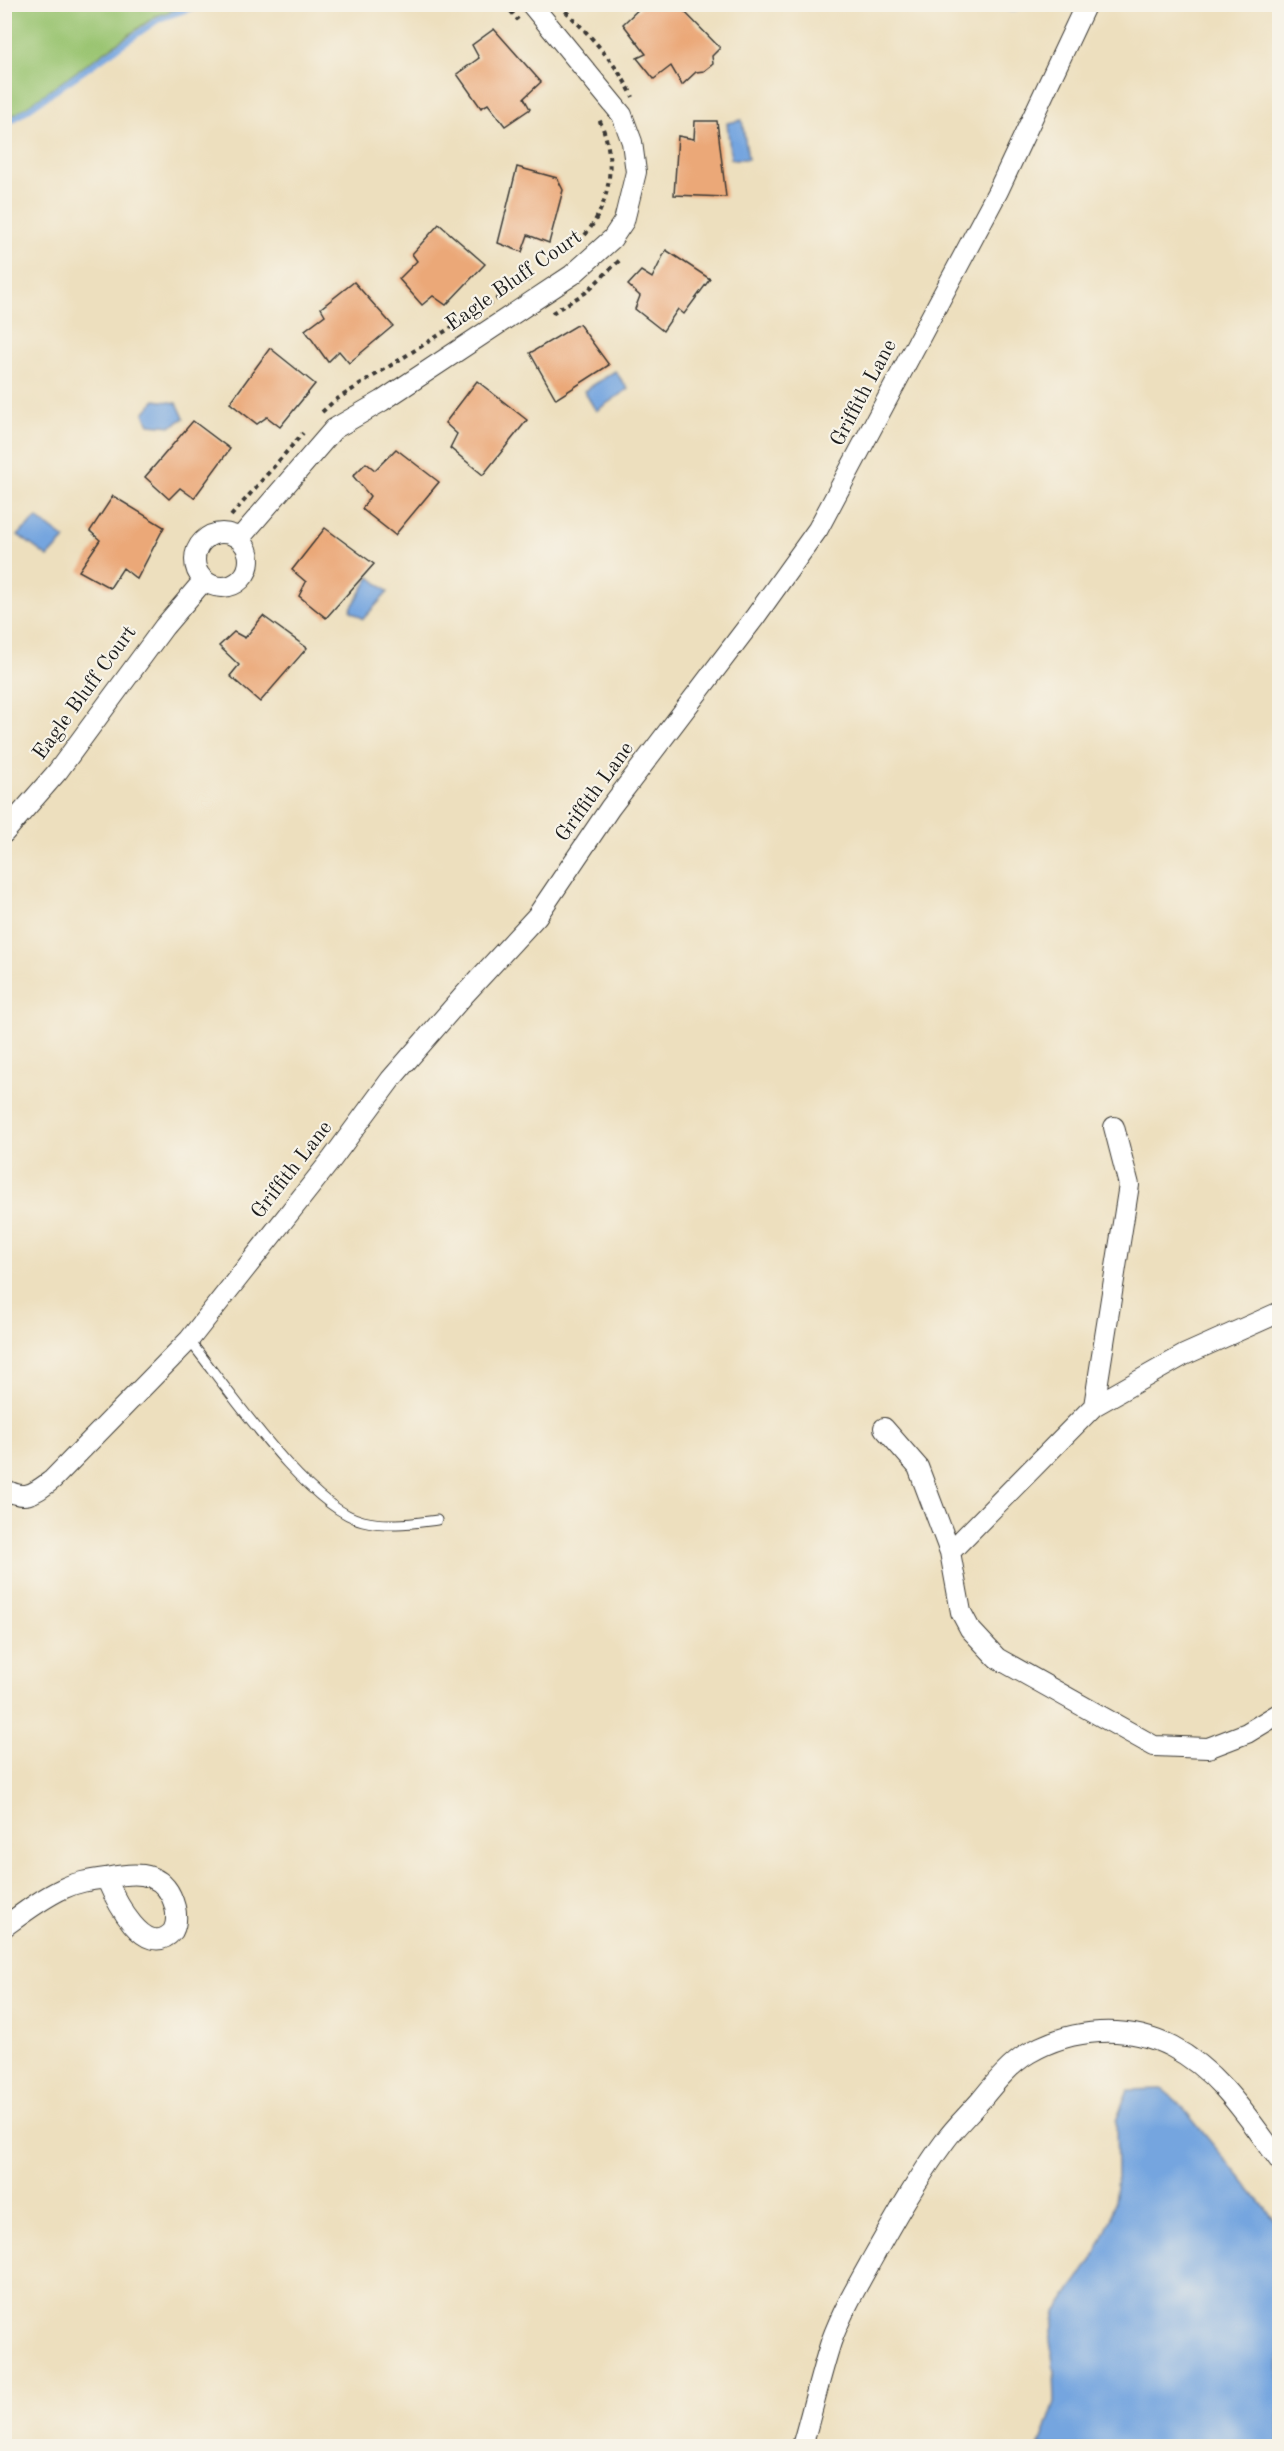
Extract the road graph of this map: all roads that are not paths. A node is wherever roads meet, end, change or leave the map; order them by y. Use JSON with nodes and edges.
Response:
{"nodes":[{"id":1,"x":531,"y":4,"type":"edge"},
{"id":2,"x":1086,"y":4,"type":"edge"},
{"id":3,"x":239,"y":539,"type":"junction"},
{"id":4,"x":204,"y":580,"type":"junction"},
{"id":5,"x":4,"y":833,"type":"edge"},
{"id":6,"x":1114,"y":1127,"type":"dead end"},
{"id":7,"x":1280,"y":1312,"type":"edge"},
{"id":8,"x":189,"y":1340,"type":"junction"},
{"id":9,"x":1094,"y":1406,"type":"junction"},
{"id":10,"x":884,"y":1428,"type":"dead end"},
{"id":11,"x":4,"y":1489,"type":"edge"},
{"id":12,"x":437,"y":1520,"type":"dead end"},
{"id":13,"x":950,"y":1552,"type":"junction"},
{"id":14,"x":1280,"y":1713,"type":"edge"},
{"id":15,"x":106,"y":1878,"type":"dead end"},
{"id":16,"x":4,"y":1927,"type":"edge"},
{"id":17,"x":1280,"y":2161,"type":"edge"},
{"id":18,"x":802,"y":2446,"type":"edge"}],
"edges":[{"from":1,"to":3,"type":"street","name":"Eagle Bluff Court"},
{"from":2,"to":8,"type":"street","name":"Griffith Lane"},
{"from":3,"to":4,"type":"street"},
{"from":3,"to":4,"type":"street"},
{"from":4,"to":5,"type":"street","name":"Eagle Bluff Court"},
{"from":6,"to":9,"type":"street"},
{"from":7,"to":9,"type":"street"},
{"from":8,"to":11,"type":"street","name":"Griffith Lane"},
{"from":8,"to":12,"type":"lane"},
{"from":9,"to":13,"type":"street"},
{"from":10,"to":13,"type":"street"},
{"from":13,"to":14,"type":"street"},
{"from":15,"to":16,"type":"street"},
{"from":17,"to":18,"type":"street"}]}
